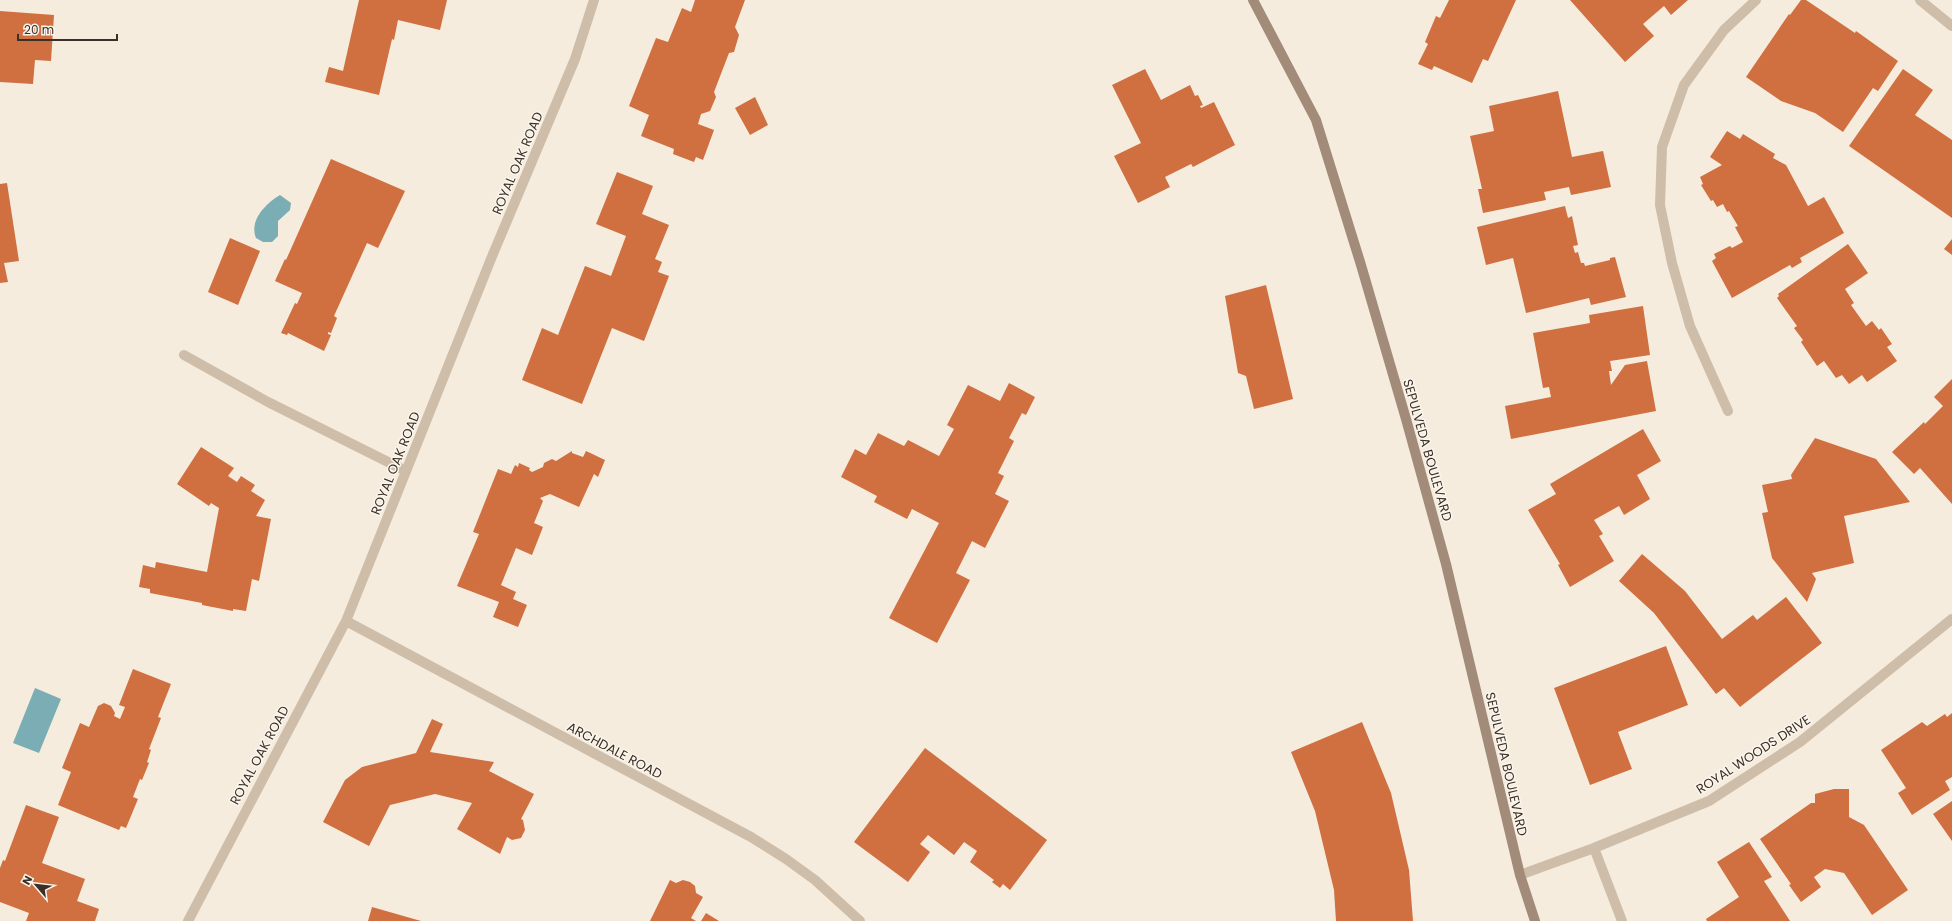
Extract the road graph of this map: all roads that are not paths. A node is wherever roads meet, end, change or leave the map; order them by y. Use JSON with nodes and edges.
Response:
{"nodes":[{"id":1,"x":594,"y":0,"type":"edge"},
{"id":2,"x":1253,"y":0,"type":"edge"},
{"id":3,"x":1756,"y":0,"type":"edge"},
{"id":4,"x":1920,"y":0,"type":"edge"},
{"id":5,"x":1952,"y":26,"type":"edge"},
{"id":6,"x":184,"y":356,"type":"dead end"},
{"id":7,"x":1728,"y":411,"type":"dead end"},
{"id":8,"x":406,"y":471,"type":"junction"},
{"id":9,"x":1952,"y":619,"type":"edge"},
{"id":10,"x":346,"y":621,"type":"junction"},
{"id":11,"x":1594,"y":848,"type":"junction"},
{"id":12,"x":1520,"y":875,"type":"junction"},
{"id":13,"x":188,"y":921,"type":"edge"},
{"id":14,"x":860,"y":921,"type":"edge"},
{"id":15,"x":1535,"y":921,"type":"edge"},
{"id":16,"x":1622,"y":921,"type":"edge"}],
"edges":[{"from":1,"to":8,"type":"street","name":"ROYAL OAK ROAD"},
{"from":2,"to":12,"type":"main road","name":"SEPULVEDA BOULEVARD"},
{"from":3,"to":7,"type":"street"},
{"from":4,"to":5,"type":"street"},
{"from":6,"to":8,"type":"street"},
{"from":8,"to":10,"type":"street","name":"ROYAL OAK ROAD"},
{"from":9,"to":11,"type":"street","name":"ROYAL WOODS DRIVE"},
{"from":10,"to":13,"type":"street","name":"ROYAL OAK ROAD"},
{"from":10,"to":14,"type":"street","name":"ARCHDALE ROAD"},
{"from":11,"to":12,"type":"street","name":"ROYAL WOODS DRIVE"},
{"from":11,"to":16,"type":"street"},
{"from":12,"to":15,"type":"main road","name":"SEPULVEDA BOULEVARD"}]}
